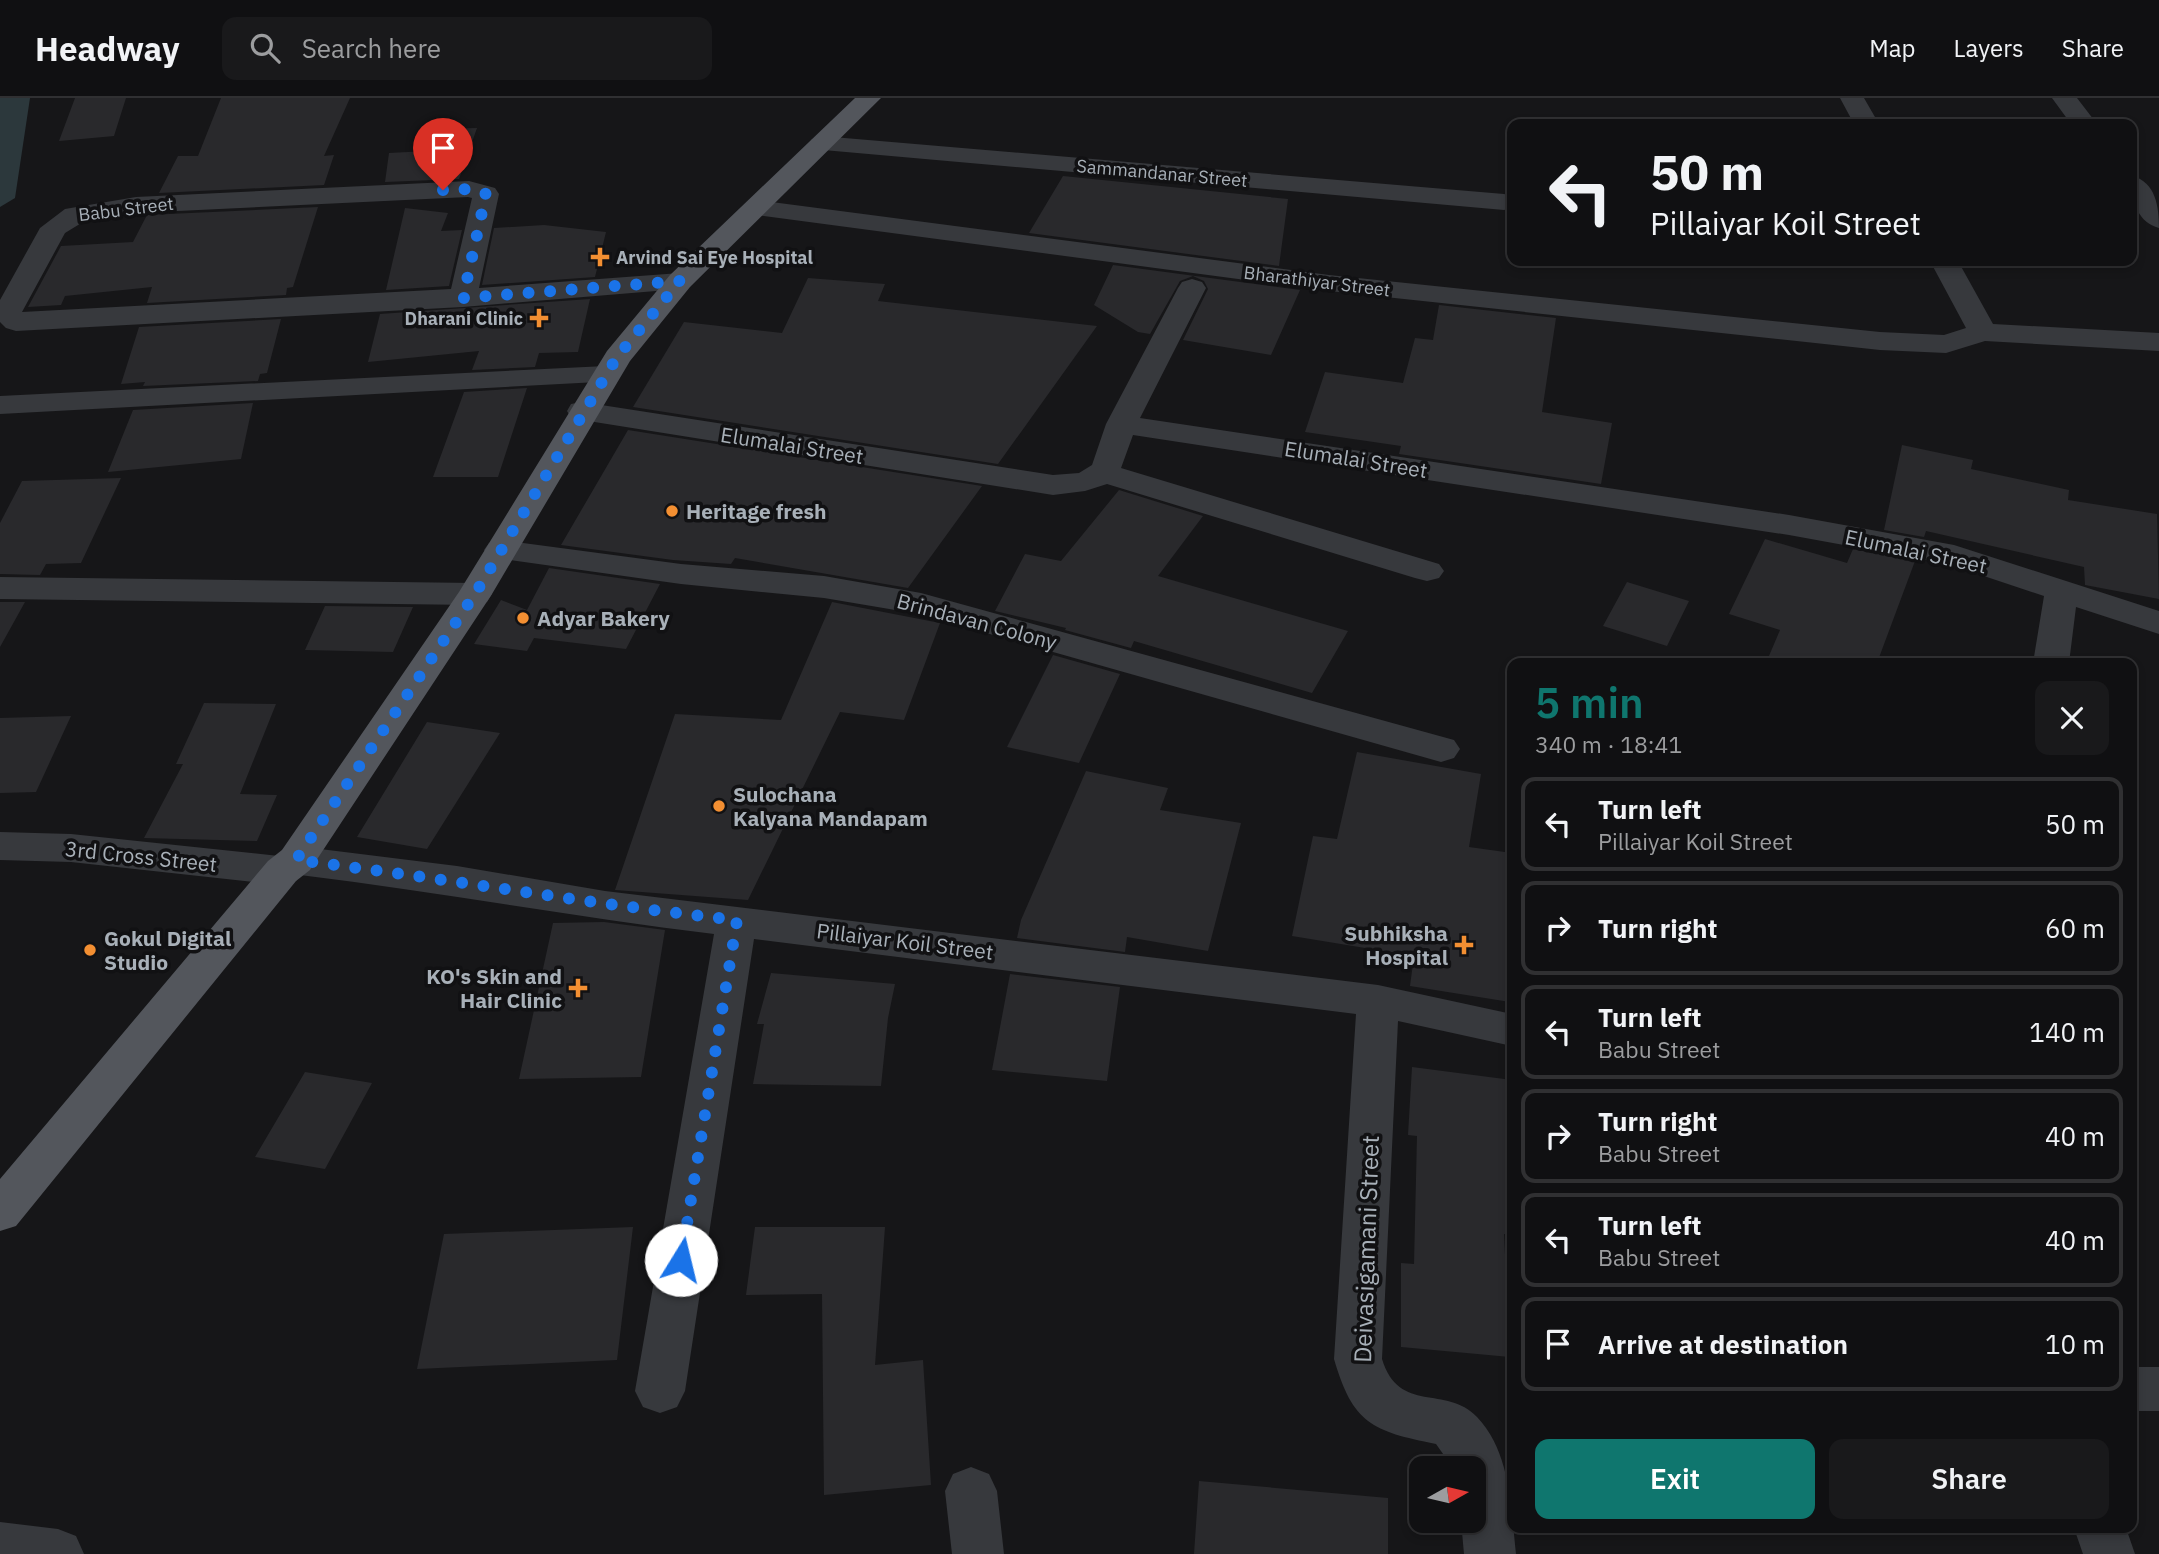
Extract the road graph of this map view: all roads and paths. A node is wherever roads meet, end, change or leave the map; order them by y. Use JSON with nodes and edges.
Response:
{"nodes":[{"id":1,"x":869,"y":98,"type":"edge"},
{"id":2,"x":1852,"y":98,"type":"edge"},
{"id":3,"x":2064,"y":98,"type":"edge"},
{"id":4,"x":1863,"y":119,"type":"edge"},
{"id":5,"x":2080,"y":119,"type":"edge"},
{"id":6,"x":821,"y":144,"type":"junction"},
{"id":7,"x":1504,"y":202,"type":"dead end"},
{"id":8,"x":757,"y":208,"type":"junction"},
{"id":9,"x":1947,"y":266,"type":"edge"},
{"id":10,"x":680,"y":281,"type":"junction"},
{"id":11,"x":1192,"y":288,"type":"dead end"},
{"id":12,"x":463,"y":298,"type":"junction"},
{"id":13,"x":3,"y":314,"type":"edge"},
{"id":14,"x":1983,"y":332,"type":"junction"},
{"id":15,"x":2159,"y":342,"type":"edge"},
{"id":16,"x":606,"y":375,"type":"junction"},
{"id":17,"x":0,"y":405,"type":"edge"},
{"id":18,"x":582,"y":411,"type":"junction"},
{"id":19,"x":1121,"y":424,"type":"junction"},
{"id":20,"x":1103,"y":473,"type":"junction"},
{"id":21,"x":501,"y":550,"type":"junction"},
{"id":22,"x":1427,"y":571,"type":"dead end"},
{"id":23,"x":0,"y":588,"type":"edge"},
{"id":24,"x":2062,"y":589,"type":"junction"},
{"id":25,"x":475,"y":594,"type":"junction"},
{"id":26,"x":2159,"y":623,"type":"edge"},
{"id":27,"x":2052,"y":658,"type":"edge"},
{"id":28,"x":1441,"y":750,"type":"dead end"},
{"id":29,"x":0,"y":846,"type":"edge"},
{"id":30,"x":289,"y":865,"type":"junction"},
{"id":31,"x":737,"y":920,"type":"junction"},
{"id":32,"x":1378,"y":1001,"type":"junction"},
{"id":33,"x":1507,"y":1029,"type":"edge"},
{"id":34,"x":0,"y":1212,"type":"edge"},
{"id":35,"x":2137,"y":1389,"type":"edge"},
{"id":36,"x":2159,"y":1389,"type":"edge"},
{"id":37,"x":660,"y":1391,"type":"dead end"},
{"id":38,"x":971,"y":1491,"type":"dead end"},
{"id":39,"x":2103,"y":1533,"type":"edge"},
{"id":40,"x":0,"y":1547,"type":"edge"},
{"id":41,"x":58,"y":1554,"type":"edge"},
{"id":42,"x":978,"y":1554,"type":"edge"},
{"id":43,"x":1490,"y":1554,"type":"edge"},
{"id":44,"x":2109,"y":1554,"type":"edge"}],
"edges":[{"from":1,"to":6,"type":"main road"},
{"from":2,"to":4,"type":"street"},
{"from":3,"to":5,"type":"street"},
{"from":6,"to":7,"type":"street","name":"Sammandanar Street"},
{"from":6,"to":8,"type":"main road"},
{"from":8,"to":10,"type":"main road"},
{"from":8,"to":14,"type":"street","name":"Bharathiyar Street"},
{"from":9,"to":14,"type":"street"},
{"from":10,"to":12,"type":"street","name":"Babu Street"},
{"from":10,"to":16,"type":"main road"},
{"from":11,"to":19,"type":"street"},
{"from":12,"to":13,"type":"street","name":"Babu Street"},
{"from":12,"to":13,"type":"street","name":"Babu Street"},
{"from":14,"to":15,"type":"street"},
{"from":16,"to":17,"type":"street"},
{"from":16,"to":18,"type":"main road"},
{"from":18,"to":20,"type":"street","name":"Elumalai Street"},
{"from":18,"to":21,"type":"main road"},
{"from":19,"to":20,"type":"street"},
{"from":19,"to":24,"type":"street","name":"Elumalai Street"},
{"from":20,"to":22,"type":"street"},
{"from":21,"to":25,"type":"main road"},
{"from":21,"to":28,"type":"street","name":"Brindavan Colony"},
{"from":23,"to":25,"type":"street"},
{"from":24,"to":26,"type":"street","name":"Elumalai Street"},
{"from":24,"to":27,"type":"street"},
{"from":25,"to":30,"type":"main road"},
{"from":29,"to":30,"type":"street","name":"3rd Cross Street"},
{"from":30,"to":31,"type":"street","name":"Pillaiyar Koil Street"},
{"from":30,"to":34,"type":"main road"},
{"from":31,"to":32,"type":"street","name":"Pillaiyar Koil Street"},
{"from":31,"to":37,"type":"street"},
{"from":32,"to":33,"type":"street","name":"Pillaiyar Koil Street"},
{"from":32,"to":43,"type":"street","name":"Deivasigamani Street"},
{"from":35,"to":36,"type":"street"},
{"from":38,"to":42,"type":"street"},
{"from":39,"to":44,"type":"street"},
{"from":40,"to":41,"type":"street"}]}
